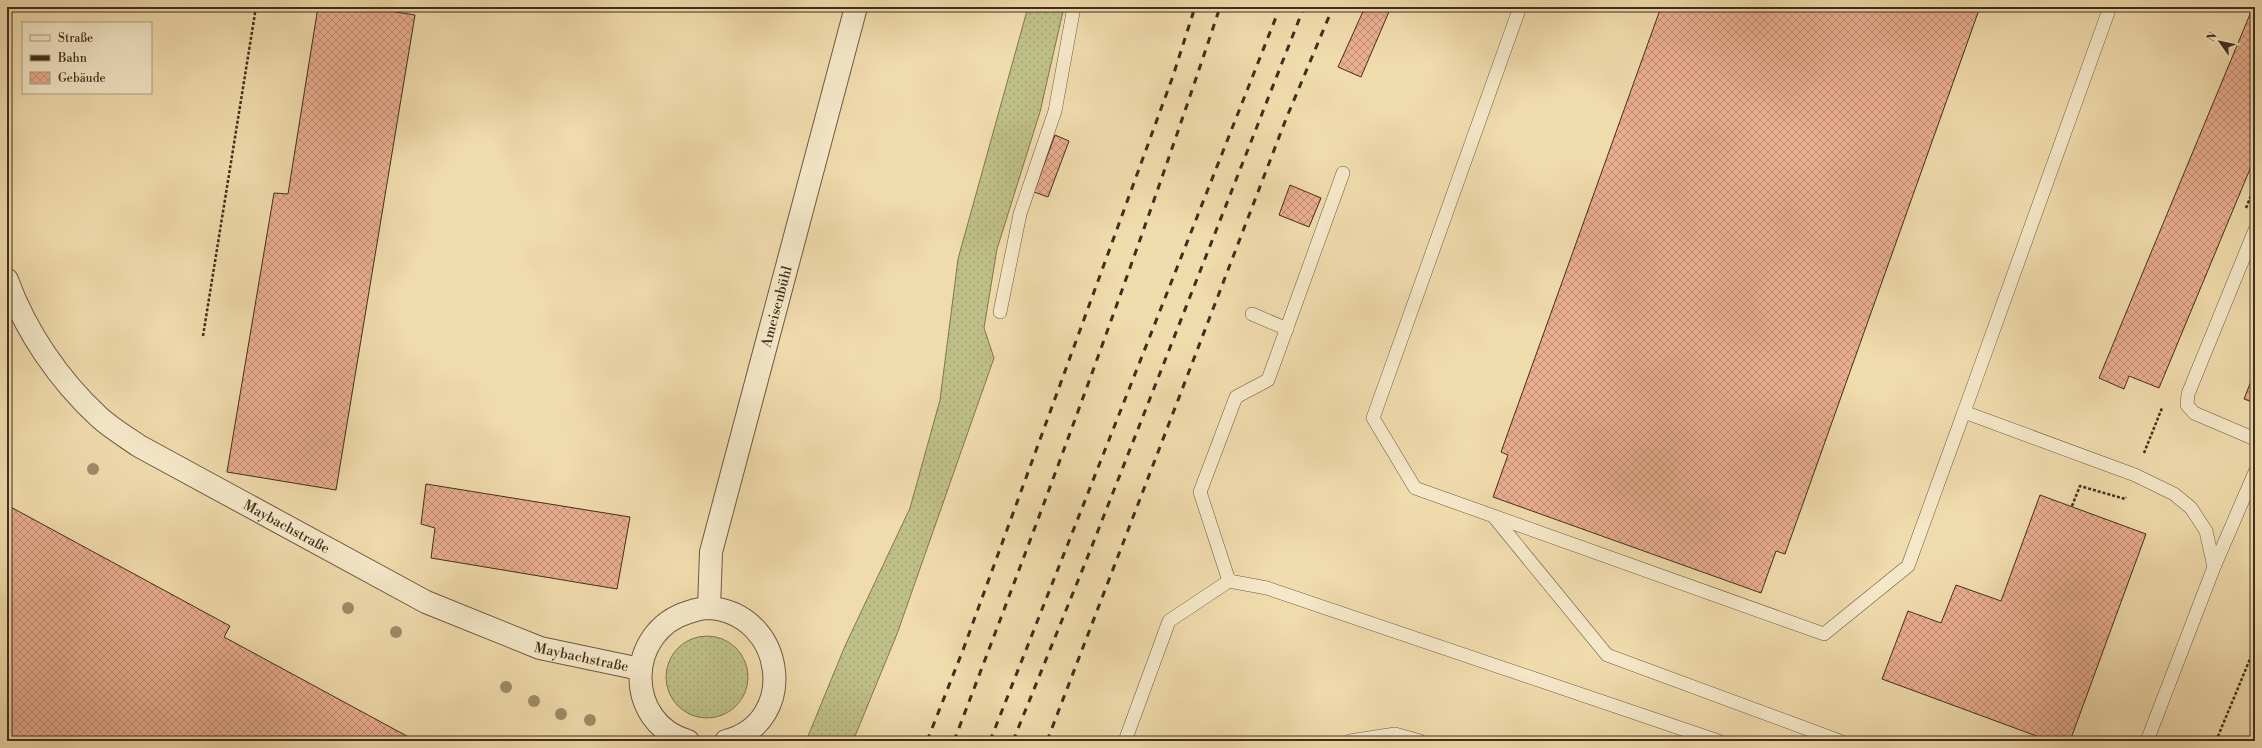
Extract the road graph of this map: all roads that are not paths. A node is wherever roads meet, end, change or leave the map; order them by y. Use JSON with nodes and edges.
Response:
{"nodes":[{"id":1,"x":856,"y":7,"type":"edge"},
{"id":2,"x":1074,"y":7,"type":"edge"},
{"id":3,"x":1520,"y":7,"type":"edge"},
{"id":4,"x":2110,"y":7,"type":"edge"},
{"id":5,"x":1343,"y":173,"type":"dead end"},
{"id":6,"x":2255,"y":230,"type":"edge"},
{"id":7,"x":7,"y":280,"type":"edge"},
{"id":8,"x":1000,"y":312,"type":"dead end"},
{"id":9,"x":1252,"y":314,"type":"dead end"},
{"id":10,"x":1287,"y":329,"type":"junction"},
{"id":11,"x":1964,"y":412,"type":"junction"},
{"id":12,"x":2255,"y":439,"type":"edge"},
{"id":13,"x":2255,"y":472,"type":"edge"},
{"id":14,"x":1494,"y":517,"type":"junction"},
{"id":15,"x":2214,"y":567,"type":"junction"},
{"id":16,"x":1229,"y":580,"type":"junction"},
{"id":17,"x":709,"y":608,"type":"junction"},
{"id":18,"x":640,"y":669,"type":"junction"},
{"id":19,"x":688,"y":741,"type":"edge"},
{"id":20,"x":726,"y":741,"type":"edge"},
{"id":21,"x":1125,"y":741,"type":"edge"},
{"id":22,"x":1350,"y":741,"type":"edge"},
{"id":23,"x":1420,"y":741,"type":"edge"},
{"id":24,"x":1718,"y":741,"type":"edge"},
{"id":25,"x":1840,"y":741,"type":"edge"},
{"id":26,"x":2147,"y":741,"type":"edge"}],
"edges":[{"from":1,"to":17,"type":"street","name":"Ameisenbühl"},
{"from":2,"to":8,"type":"lane"},
{"from":3,"to":14,"type":"lane"},
{"from":4,"to":11,"type":"lane"},
{"from":5,"to":10,"type":"lane"},
{"from":6,"to":12,"type":"lane"},
{"from":7,"to":18,"type":"street","name":"Maybachstraße"},
{"from":9,"to":10,"type":"lane"},
{"from":10,"to":16,"type":"lane"},
{"from":11,"to":14,"type":"lane"},
{"from":11,"to":15,"type":"lane"},
{"from":13,"to":15,"type":"lane"},
{"from":14,"to":25,"type":"lane"},
{"from":15,"to":26,"type":"lane"},
{"from":16,"to":21,"type":"lane"},
{"from":16,"to":24,"type":"lane"},
{"from":17,"to":18,"type":"street"},
{"from":17,"to":20,"type":"street"},
{"from":18,"to":19,"type":"street"},
{"from":22,"to":23,"type":"lane"}]}
